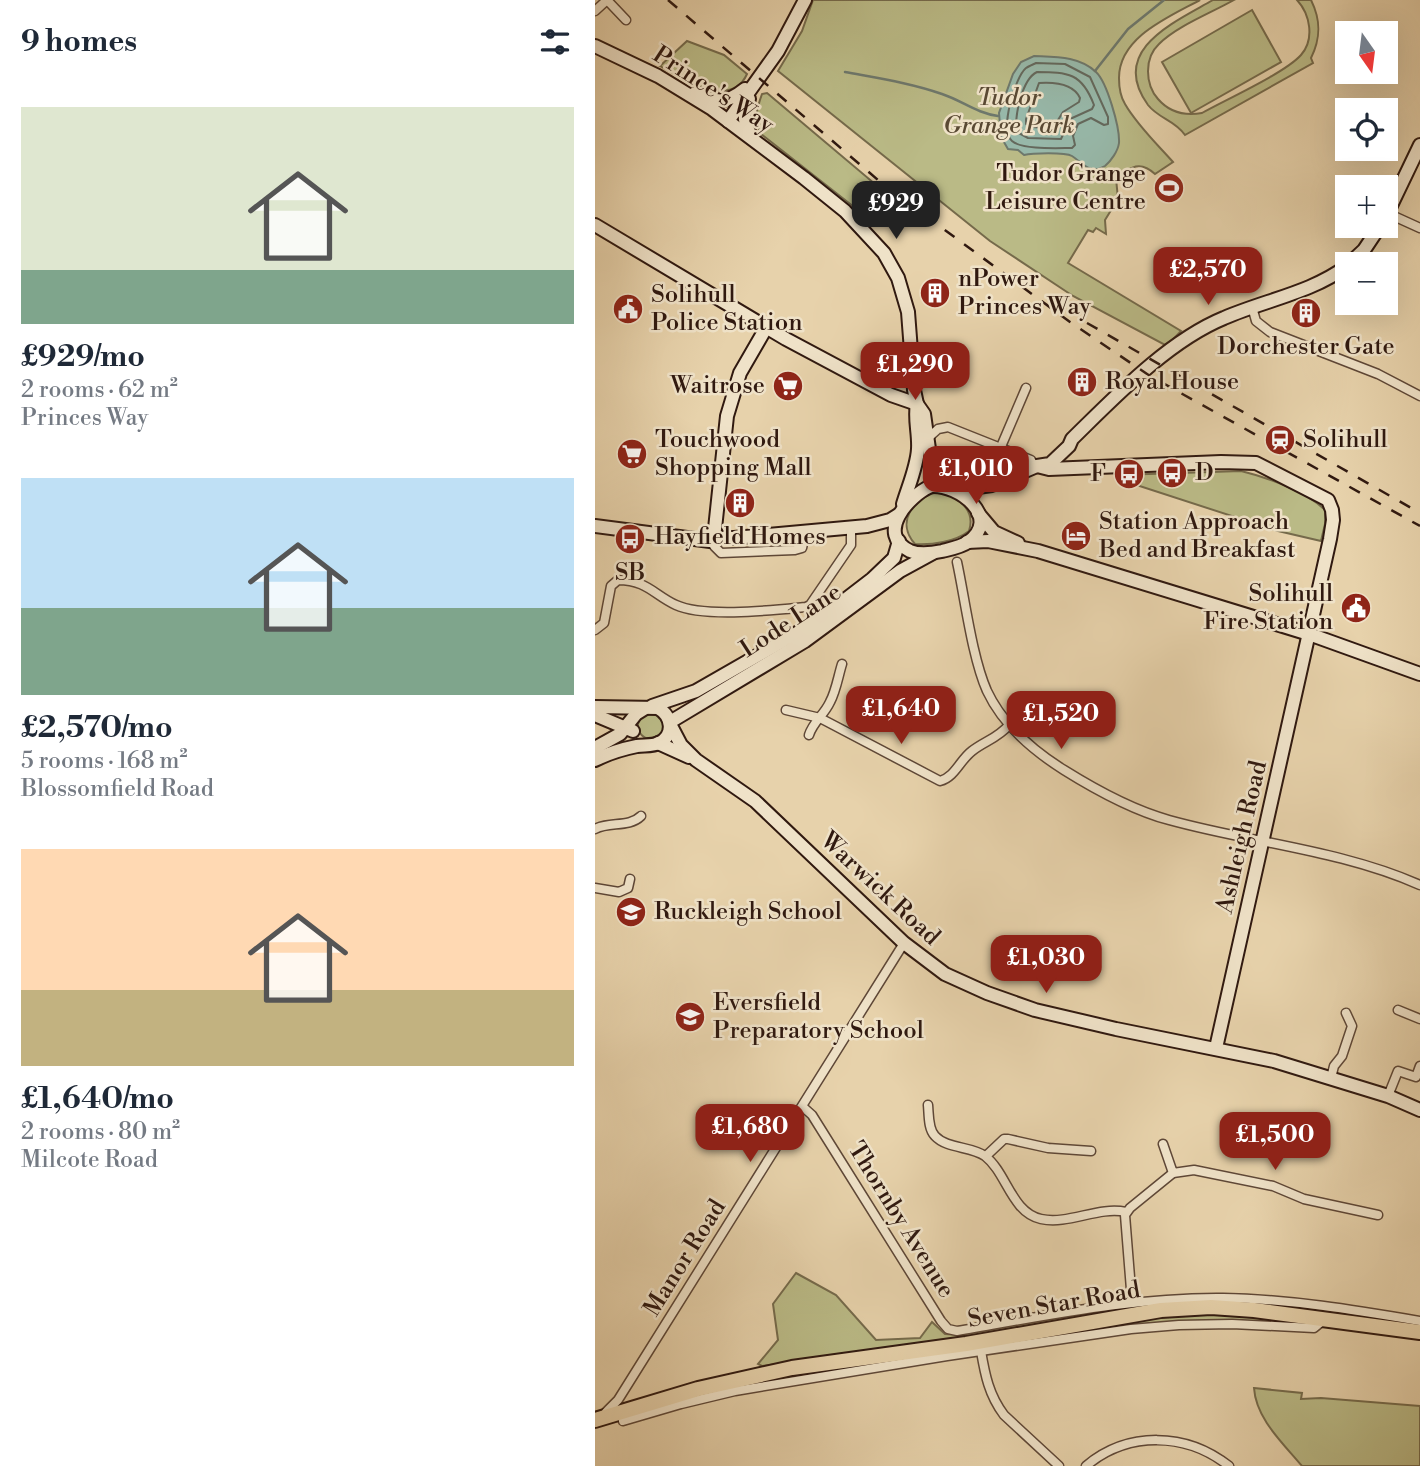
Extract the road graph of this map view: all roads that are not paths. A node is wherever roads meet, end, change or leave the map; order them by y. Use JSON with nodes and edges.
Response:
{"nodes":[{"id":1,"x":805,"y":0,"type":"edge"},
{"id":2,"x":595,"y":11,"type":"edge"},
{"id":3,"x":626,"y":20,"type":"dead end"},
{"id":4,"x":595,"y":46,"type":"edge"},
{"id":5,"x":760,"y":77,"type":"junction"},
{"id":6,"x":671,"y":84,"type":"junction"},
{"id":7,"x":728,"y":121,"type":"junction"},
{"id":8,"x":753,"y":139,"type":"junction"},
{"id":9,"x":1420,"y":145,"type":"edge"},
{"id":10,"x":1398,"y":191,"type":"edge"},
{"id":11,"x":1398,"y":219,"type":"edge"},
{"id":12,"x":595,"y":225,"type":"edge"},
{"id":13,"x":1420,"y":228,"type":"edge"},
{"id":14,"x":1335,"y":273,"type":"edge"},
{"id":15,"x":1252,"y":307,"type":"junction"},
{"id":16,"x":766,"y":328,"type":"junction"},
{"id":17,"x":912,"y":377,"type":"junction"},
{"id":18,"x":1026,"y":388,"type":"dead end"},
{"id":19,"x":891,"y":395,"type":"junction"},
{"id":20,"x":1420,"y":396,"type":"edge"},
{"id":21,"x":917,"y":404,"type":"junction"},
{"id":22,"x":928,"y":438,"type":"junction"},
{"id":23,"x":1000,"y":449,"type":"junction"},
{"id":24,"x":1035,"y":467,"type":"junction"},
{"id":25,"x":912,"y":473,"type":"junction"},
{"id":26,"x":992,"y":485,"type":"junction"},
{"id":27,"x":952,"y":489,"type":"junction"},
{"id":28,"x":977,"y":510,"type":"junction"},
{"id":29,"x":900,"y":511,"type":"junction"},
{"id":30,"x":595,"y":526,"type":"edge"},
{"id":31,"x":867,"y":526,"type":"junction"},
{"id":32,"x":851,"y":528,"type":"junction"},
{"id":33,"x":714,"y":538,"type":"junction"},
{"id":34,"x":898,"y":539,"type":"junction"},
{"id":35,"x":967,"y":542,"type":"junction"},
{"id":36,"x":1038,"y":551,"type":"junction"},
{"id":37,"x":933,"y":553,"type":"junction"},
{"id":38,"x":957,"y":562,"type":"dead end"},
{"id":39,"x":595,"y":630,"type":"edge"},
{"id":40,"x":1309,"y":634,"type":"junction"},
{"id":41,"x":842,"y":664,"type":"dead end"},
{"id":42,"x":1420,"y":674,"type":"edge"},
{"id":43,"x":595,"y":707,"type":"edge"},
{"id":44,"x":650,"y":707,"type":"junction"},
{"id":45,"x":786,"y":710,"type":"dead end"},
{"id":46,"x":595,"y":716,"type":"edge"},
{"id":47,"x":820,"y":719,"type":"junction"},
{"id":48,"x":670,"y":723,"type":"junction"},
{"id":49,"x":1009,"y":725,"type":"junction"},
{"id":50,"x":631,"y":726,"type":"junction"},
{"id":51,"x":809,"y":735,"type":"dead end"},
{"id":52,"x":655,"y":744,"type":"junction"},
{"id":53,"x":595,"y":746,"type":"edge"},
{"id":54,"x":595,"y":760,"type":"edge"},
{"id":55,"x":696,"y":760,"type":"junction"},
{"id":56,"x":641,"y":816,"type":"dead end"},
{"id":57,"x":595,"y":828,"type":"edge"},
{"id":58,"x":1263,"y":840,"type":"junction"},
{"id":59,"x":630,"y":879,"type":"dead end"},
{"id":60,"x":1420,"y":885,"type":"edge"},
{"id":61,"x":595,"y":888,"type":"edge"},
{"id":62,"x":904,"y":943,"type":"junction"},
{"id":63,"x":1398,"y":1010,"type":"dead end"},
{"id":64,"x":1346,"y":1013,"type":"dead end"},
{"id":65,"x":1420,"y":1018,"type":"edge"},
{"id":66,"x":1216,"y":1048,"type":"junction"},
{"id":67,"x":1420,"y":1066,"type":"edge"},
{"id":68,"x":1331,"y":1077,"type":"junction"},
{"id":69,"x":1388,"y":1096,"type":"junction"},
{"id":70,"x":928,"y":1105,"type":"dead end"},
{"id":71,"x":803,"y":1107,"type":"junction"},
{"id":72,"x":1420,"y":1110,"type":"edge"},
{"id":73,"x":1163,"y":1144,"type":"dead end"},
{"id":74,"x":1091,"y":1151,"type":"dead end"},
{"id":75,"x":986,"y":1156,"type":"junction"},
{"id":76,"x":1173,"y":1173,"type":"junction"},
{"id":77,"x":1126,"y":1212,"type":"junction"},
{"id":78,"x":1378,"y":1215,"type":"dead end"},
{"id":79,"x":1132,"y":1302,"type":"junction"},
{"id":80,"x":1325,"y":1319,"type":"junction"},
{"id":81,"x":941,"y":1321,"type":"joint"},
{"id":82,"x":1420,"y":1321,"type":"edge"},
{"id":83,"x":1420,"y":1332,"type":"edge"},
{"id":84,"x":981,"y":1351,"type":"junction"},
{"id":85,"x":793,"y":1375,"type":"junction"},
{"id":86,"x":621,"y":1411,"type":"junction"},
{"id":87,"x":597,"y":1417,"type":"edge"},
{"id":88,"x":1059,"y":1466,"type":"edge"},
{"id":89,"x":1086,"y":1466,"type":"edge"},
{"id":90,"x":1229,"y":1466,"type":"edge"}],
"edges":[{"from":1,"to":5,"type":"main road"},
{"from":2,"to":3,"type":"street"},
{"from":4,"to":6,"type":"main road","name":"Prince's Way"},
{"from":5,"to":6,"type":"main road"},
{"from":5,"to":7,"type":"main road"},
{"from":5,"to":8,"type":"main road"},
{"from":6,"to":7,"type":"main road","name":"Prince's Way"},
{"from":7,"to":8,"type":"main road","name":"Prince's Way"},
{"from":8,"to":17,"type":"main road","name":"Prince's Way"},
{"from":9,"to":10,"type":"main road"},
{"from":11,"to":13,"type":"street"},
{"from":12,"to":16,"type":"main road"},
{"from":14,"to":15,"type":"main road"},
{"from":15,"to":20,"type":"street"},
{"from":15,"to":24,"type":"main road"},
{"from":16,"to":19,"type":"main road"},
{"from":16,"to":33,"type":"main road"},
{"from":17,"to":19,"type":"main road"},
{"from":17,"to":21,"type":"main road","name":"Prince's Way"},
{"from":18,"to":23,"type":"street"},
{"from":19,"to":21,"type":"main road"},
{"from":19,"to":25,"type":"main road"},
{"from":21,"to":22,"type":"main road"},
{"from":21,"to":25,"type":"main road"},
{"from":22,"to":23,"type":"street"},
{"from":22,"to":27,"type":"main road"},
{"from":23,"to":24,"type":"street"},
{"from":24,"to":26,"type":"main road"},
{"from":24,"to":40,"type":"main road","name":"Ashleigh Road"},
{"from":25,"to":29,"type":"main road"},
{"from":26,"to":27,"type":"main road"},
{"from":26,"to":28,"type":"main road"},
{"from":27,"to":28,"type":"main road"},
{"from":27,"to":29,"type":"main road"},
{"from":28,"to":35,"type":"main road"},
{"from":28,"to":36,"type":"main road"},
{"from":29,"to":31,"type":"main road"},
{"from":29,"to":34,"type":"main road"},
{"from":30,"to":33,"type":"main road"},
{"from":31,"to":32,"type":"main road"},
{"from":31,"to":34,"type":"main road"},
{"from":32,"to":33,"type":"main road"},
{"from":32,"to":39,"type":"street"},
{"from":34,"to":37,"type":"main road"},
{"from":34,"to":44,"type":"main road","name":"Lode Lane"},
{"from":35,"to":36,"type":"main road"},
{"from":35,"to":37,"type":"main road"},
{"from":36,"to":40,"type":"main road"},
{"from":37,"to":48,"type":"main road","name":"Lode Lane"},
{"from":38,"to":49,"type":"street"},
{"from":40,"to":42,"type":"main road"},
{"from":40,"to":58,"type":"main road","name":"Ashleigh Road"},
{"from":41,"to":47,"type":"street"},
{"from":43,"to":44,"type":"main road"},
{"from":44,"to":48,"type":"main road"},
{"from":44,"to":50,"type":"main road"},
{"from":45,"to":47,"type":"street"},
{"from":46,"to":50,"type":"main road"},
{"from":46,"to":53,"type":"main road"},
{"from":47,"to":49,"type":"street"},
{"from":47,"to":51,"type":"street"},
{"from":48,"to":52,"type":"main road"},
{"from":48,"to":55,"type":"main road","name":"Warwick Road"},
{"from":49,"to":58,"type":"street"},
{"from":50,"to":52,"type":"main road"},
{"from":50,"to":53,"type":"main road"},
{"from":52,"to":54,"type":"main road"},
{"from":52,"to":55,"type":"main road","name":"Warwick Road"},
{"from":55,"to":62,"type":"main road","name":"Warwick Road"},
{"from":56,"to":57,"type":"street"},
{"from":58,"to":60,"type":"street"},
{"from":58,"to":66,"type":"main road","name":"Ashleigh Road"},
{"from":59,"to":61,"type":"street"},
{"from":62,"to":66,"type":"main road","name":"Warwick Road"},
{"from":62,"to":71,"type":"street","name":"Manor Road"},
{"from":63,"to":65,"type":"street"},
{"from":64,"to":68,"type":"street"},
{"from":66,"to":68,"type":"main road","name":"Warwick Road"},
{"from":67,"to":69,"type":"street"},
{"from":68,"to":69,"type":"main road","name":"Warwick Road"},
{"from":69,"to":72,"type":"main road","name":"Warwick Road"},
{"from":70,"to":75,"type":"street"},
{"from":71,"to":81,"type":"street","name":"Thornby Avenue"},
{"from":71,"to":86,"type":"street","name":"Manor Road"},
{"from":73,"to":76,"type":"street"},
{"from":74,"to":75,"type":"street"},
{"from":75,"to":77,"type":"street"},
{"from":76,"to":77,"type":"street"},
{"from":76,"to":78,"type":"street"},
{"from":77,"to":79,"type":"street"},
{"from":79,"to":81,"type":"street","name":"Seven Star Road"},
{"from":79,"to":82,"type":"street","name":"Seven Star Road"},
{"from":80,"to":83,"type":"highway","name":"Seven Star Road"},
{"from":80,"to":84,"type":"street","name":"Seven Star Road"},
{"from":80,"to":85,"type":"highway","name":"Seven Star Road"},
{"from":84,"to":85,"type":"street","name":"Seven Star Road"},
{"from":84,"to":88,"type":"street"},
{"from":85,"to":86,"type":"highway","name":"Seven Star Road"},
{"from":86,"to":87,"type":"highway","name":"Seven Star Road"},
{"from":89,"to":90,"type":"street"}]}
